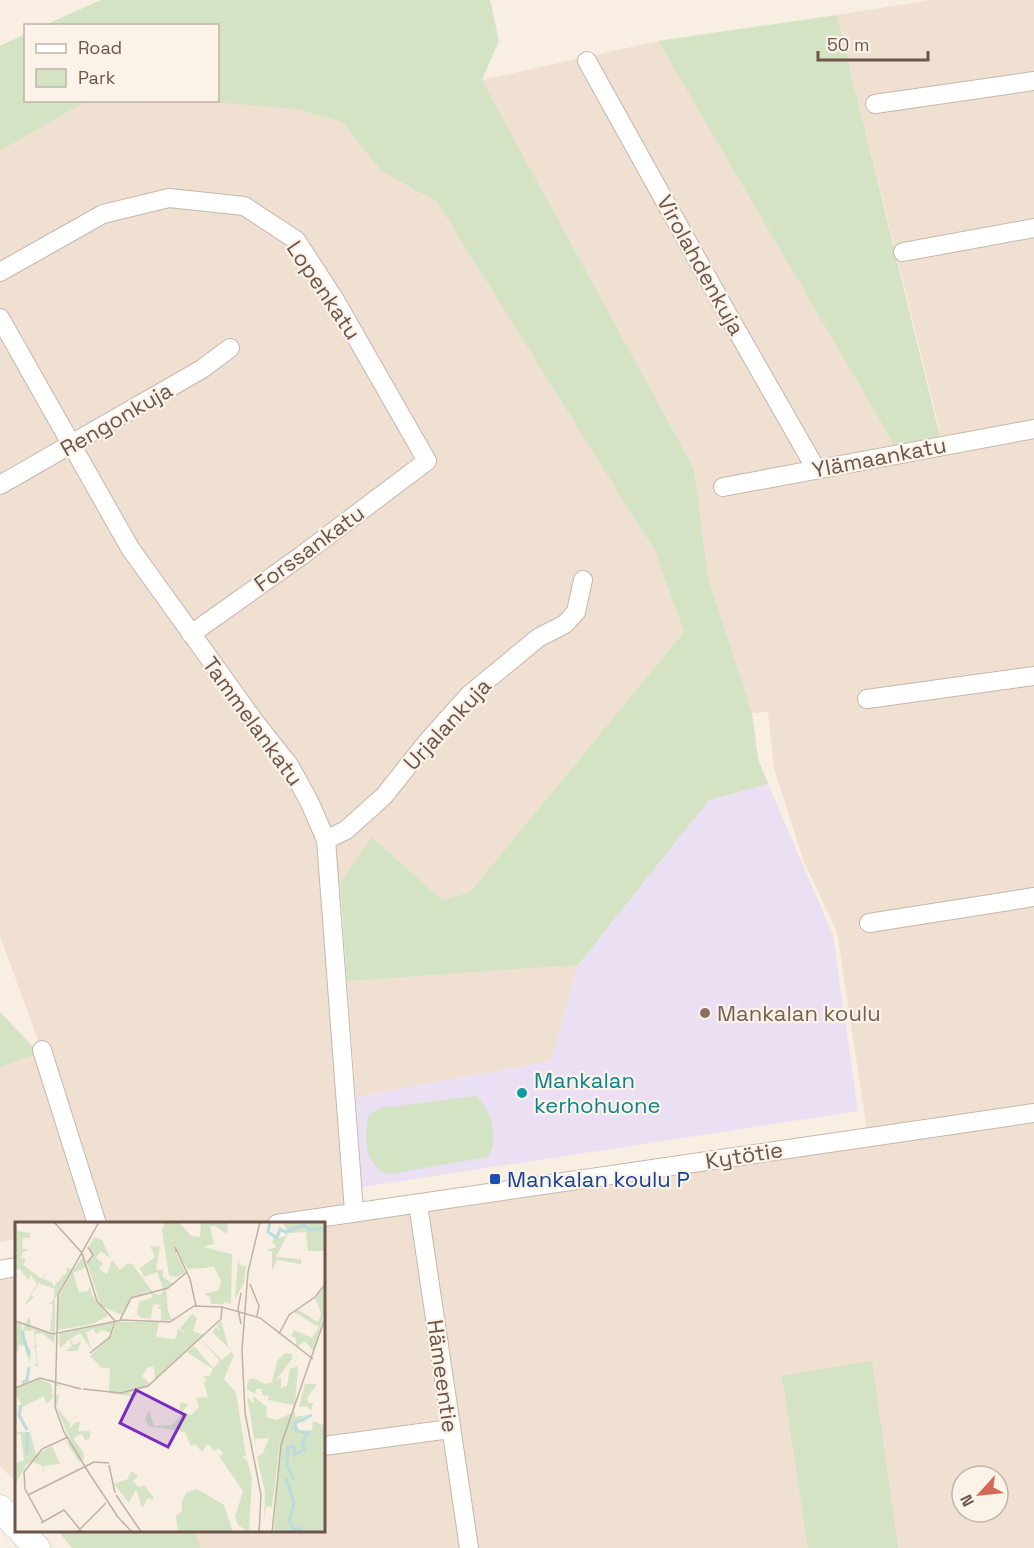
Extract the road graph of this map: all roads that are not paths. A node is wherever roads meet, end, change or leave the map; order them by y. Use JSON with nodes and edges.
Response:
{"nodes":[{"id":1,"x":587,"y":61,"type":"dead end"},
{"id":2,"x":1034,"y":81,"type":"edge"},
{"id":3,"x":875,"y":104,"type":"dead end"},
{"id":4,"x":1034,"y":228,"type":"edge"},
{"id":5,"x":903,"y":252,"type":"dead end"},
{"id":6,"x":0,"y":272,"type":"edge"},
{"id":7,"x":0,"y":318,"type":"edge"},
{"id":8,"x":230,"y":348,"type":"dead end"},
{"id":9,"x":1034,"y":429,"type":"edge"},
{"id":10,"x":72,"y":445,"type":"junction"},
{"id":11,"x":427,"y":461,"type":"joint"},
{"id":12,"x":816,"y":469,"type":"junction"},
{"id":13,"x":0,"y":485,"type":"edge"},
{"id":14,"x":723,"y":487,"type":"dead end"},
{"id":15,"x":584,"y":580,"type":"dead end"},
{"id":16,"x":190,"y":634,"type":"junction"},
{"id":17,"x":1034,"y":676,"type":"edge"},
{"id":18,"x":867,"y":699,"type":"dead end"},
{"id":19,"x":326,"y":840,"type":"junction"},
{"id":20,"x":1034,"y":897,"type":"edge"},
{"id":21,"x":869,"y":922,"type":"dead end"},
{"id":22,"x":42,"y":1050,"type":"dead end"},
{"id":23,"x":1034,"y":1113,"type":"edge"},
{"id":24,"x":418,"y":1204,"type":"junction"},
{"id":25,"x":354,"y":1211,"type":"junction"},
{"id":26,"x":96,"y":1222,"type":"edge"},
{"id":27,"x":289,"y":1222,"type":"edge"},
{"id":28,"x":15,"y":1267,"type":"edge"},
{"id":29,"x":0,"y":1270,"type":"edge"},
{"id":30,"x":450,"y":1429,"type":"junction"},
{"id":31,"x":326,"y":1446,"type":"edge"},
{"id":32,"x":0,"y":1508,"type":"edge"},
{"id":33,"x":15,"y":1525,"type":"edge"},
{"id":34,"x":23,"y":1533,"type":"edge"},
{"id":35,"x":37,"y":1548,"type":"edge"},
{"id":36,"x":469,"y":1548,"type":"edge"}],
"edges":[{"from":1,"to":12,"type":"street","name":"Virolahdenkuja"},
{"from":2,"to":3,"type":"street"},
{"from":4,"to":5,"type":"street"},
{"from":6,"to":11,"type":"street","name":"Lopenkatu"},
{"from":7,"to":10,"type":"street","name":"Tammelankatu"},
{"from":8,"to":10,"type":"street","name":"Rengonkuja"},
{"from":9,"to":12,"type":"street","name":"Ylämaankatu"},
{"from":10,"to":13,"type":"street","name":"Rengonkuja"},
{"from":10,"to":16,"type":"street","name":"Tammelankatu"},
{"from":11,"to":16,"type":"street","name":"Forssankatu"},
{"from":12,"to":14,"type":"street","name":"Ylämaankatu"},
{"from":15,"to":19,"type":"street","name":"Urjalankuja"},
{"from":16,"to":19,"type":"street","name":"Tammelankatu"},
{"from":17,"to":18,"type":"street"},
{"from":19,"to":25,"type":"street","name":"Tammelankatu"},
{"from":20,"to":21,"type":"street"},
{"from":22,"to":26,"type":"street"},
{"from":23,"to":24,"type":"street","name":"Kytötie"},
{"from":24,"to":25,"type":"street","name":"Kytötie"},
{"from":24,"to":30,"type":"street","name":"Hämeentie"},
{"from":25,"to":27,"type":"street","name":"Kytötie"},
{"from":28,"to":29,"type":"street"},
{"from":30,"to":31,"type":"street"},
{"from":30,"to":36,"type":"street","name":"Hämeentie"},
{"from":32,"to":33,"type":"street"},
{"from":34,"to":35,"type":"street"}]}
